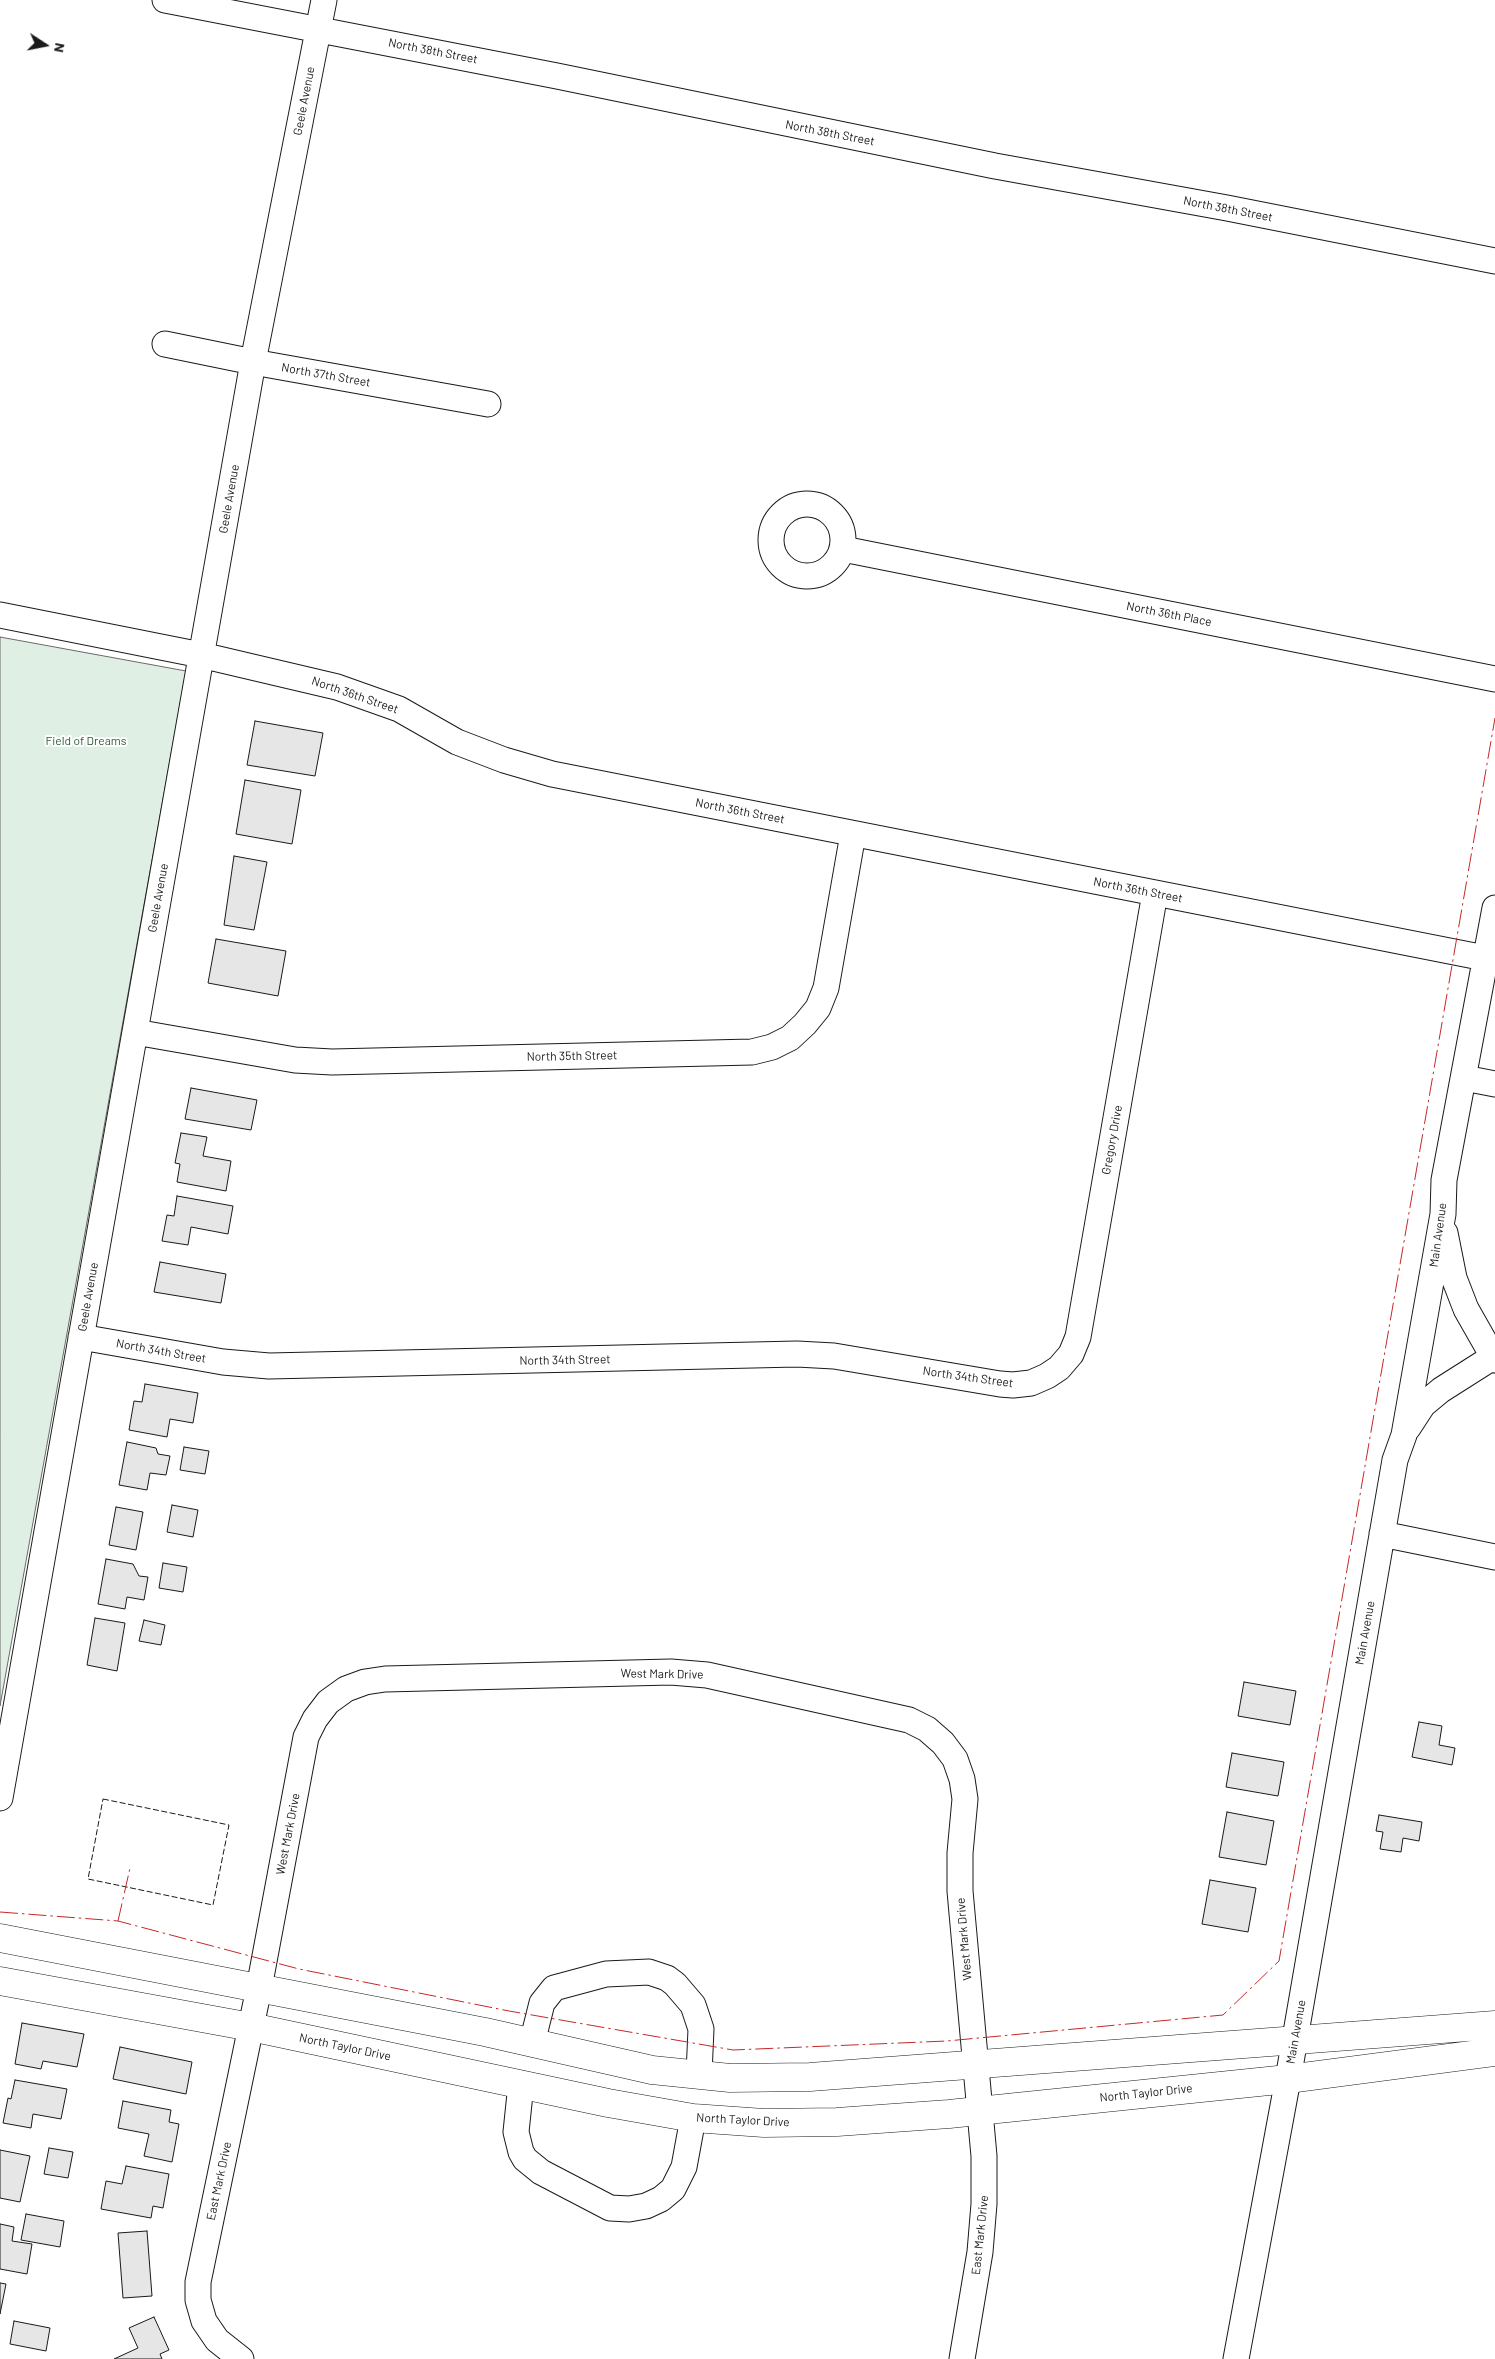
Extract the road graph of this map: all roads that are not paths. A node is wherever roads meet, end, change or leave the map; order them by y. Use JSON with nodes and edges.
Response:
{"nodes":[{"id":1,"x":165,"y":0,"type":"edge"},
{"id":2,"x":324,"y":0,"type":"edge"},
{"id":3,"x":318,"y":28,"type":"junction"},
{"id":4,"x":1495,"y":261,"type":"edge"},
{"id":5,"x":165,"y":344,"type":"dead end"},
{"id":6,"x":253,"y":362,"type":"junction"},
{"id":7,"x":488,"y":404,"type":"dead end"},
{"id":8,"x":843,"y":549,"type":"dead end"},
{"id":9,"x":0,"y":615,"type":"edge"},
{"id":10,"x":201,"y":655,"type":"junction"},
{"id":11,"x":1495,"y":679,"type":"edge"},
{"id":12,"x":853,"y":834,"type":"junction"},
{"id":13,"x":1155,"y":893,"type":"junction"},
{"id":14,"x":1495,"y":908,"type":"edge"},
{"id":15,"x":1491,"y":959,"type":"edge"},
{"id":16,"x":135,"y":1032,"type":"junction"},
{"id":17,"x":1464,"y":1078,"type":"junction"},
{"id":18,"x":1495,"y":1084,"type":"edge"},
{"id":19,"x":1443,"y":1214,"type":"junction"},
{"id":20,"x":81,"y":1337,"type":"junction"},
{"id":21,"x":1494,"y":1359,"type":"edge"},
{"id":22,"x":1047,"y":1376,"type":"joint"},
{"id":23,"x":1404,"y":1435,"type":"junction"},
{"id":24,"x":1382,"y":1534,"type":"junction"},
{"id":25,"x":1495,"y":1557,"type":"edge"},
{"id":26,"x":0,"y":1798,"type":"edge"},
{"id":27,"x":0,"y":1938,"type":"edge"},
{"id":28,"x":0,"y":1981,"type":"edge"},
{"id":29,"x":260,"y":1988,"type":"junction"},
{"id":30,"x":1495,"y":2025,"type":"edge"},
{"id":31,"x":251,"y":2027,"type":"junction"},
{"id":32,"x":1294,"y":2040,"type":"junction"},
{"id":33,"x":532,"y":2043,"type":"junction"},
{"id":34,"x":1495,"y":2052,"type":"edge"},
{"id":35,"x":975,"y":2065,"type":"junction"},
{"id":36,"x":699,"y":2074,"type":"junction"},
{"id":37,"x":1288,"y":2079,"type":"junction"},
{"id":38,"x":521,"y":2084,"type":"junction"},
{"id":39,"x":981,"y":2110,"type":"junction"},
{"id":40,"x":693,"y":2118,"type":"junction"},
{"id":41,"x":241,"y":2359,"type":"edge"},
{"id":42,"x":962,"y":2359,"type":"edge"},
{"id":43,"x":1236,"y":2359,"type":"edge"}],
"edges":[{"from":1,"to":3,"type":"street","name":"North 38th Street"},
{"from":2,"to":3,"type":"street","name":"Geele Avenue"},
{"from":3,"to":4,"type":"street","name":"North 38th Street"},
{"from":3,"to":6,"type":"street","name":"Geele Avenue"},
{"from":5,"to":6,"type":"street","name":"North 37th Street"},
{"from":6,"to":7,"type":"street","name":"North 37th Street"},
{"from":6,"to":10,"type":"street","name":"Geele Avenue"},
{"from":8,"to":11,"type":"street","name":"North 36th Place"},
{"from":9,"to":10,"type":"street","name":"North 36th Street"},
{"from":10,"to":12,"type":"street","name":"North 36th Street"},
{"from":10,"to":16,"type":"street","name":"Geele Avenue"},
{"from":12,"to":13,"type":"street","name":"North 36th Street"},
{"from":12,"to":16,"type":"street","name":"North 35th Street"},
{"from":13,"to":15,"type":"street","name":"North 36th Street"},
{"from":13,"to":22,"type":"street","name":"Gregory Drive"},
{"from":14,"to":15,"type":"street","name":"Main Avenue"},
{"from":15,"to":17,"type":"street","name":"Main Avenue"},
{"from":16,"to":20,"type":"street","name":"Geele Avenue"},
{"from":17,"to":18,"type":"street"},
{"from":17,"to":19,"type":"street","name":"Main Avenue"},
{"from":19,"to":21,"type":"street"},
{"from":19,"to":23,"type":"street","name":"Main Avenue"},
{"from":20,"to":22,"type":"street","name":"North 34th Street"},
{"from":20,"to":26,"type":"street","name":"Geele Avenue"},
{"from":21,"to":23,"type":"street"},
{"from":23,"to":24,"type":"street","name":"Main Avenue"},
{"from":24,"to":25,"type":"street"},
{"from":24,"to":32,"type":"street","name":"Main Avenue"},
{"from":27,"to":29,"type":"main road"},
{"from":28,"to":31,"type":"main road","name":"North Taylor Drive"},
{"from":29,"to":31,"type":"street","name":"East Mark Drive"},
{"from":29,"to":33,"type":"main road"},
{"from":29,"to":35,"type":"street","name":"West Mark Drive"},
{"from":30,"to":32,"type":"main road"},
{"from":31,"to":38,"type":"main road","name":"North Taylor Drive"},
{"from":31,"to":41,"type":"street","name":"East Mark Drive"},
{"from":32,"to":35,"type":"main road"},
{"from":32,"to":37,"type":"street","name":"Main Avenue"},
{"from":33,"to":36,"type":"main road"},
{"from":33,"to":36,"type":"street"},
{"from":34,"to":37,"type":"main road","name":"North Taylor Drive"},
{"from":35,"to":36,"type":"main road"},
{"from":35,"to":39,"type":"street","name":"West Mark Drive"},
{"from":37,"to":39,"type":"main road","name":"North Taylor Drive"},
{"from":37,"to":43,"type":"street","name":"Main Avenue"},
{"from":38,"to":40,"type":"main road","name":"North Taylor Drive"},
{"from":38,"to":40,"type":"street"},
{"from":39,"to":40,"type":"main road","name":"North Taylor Drive"},
{"from":39,"to":42,"type":"street","name":"East Mark Drive"}]}
